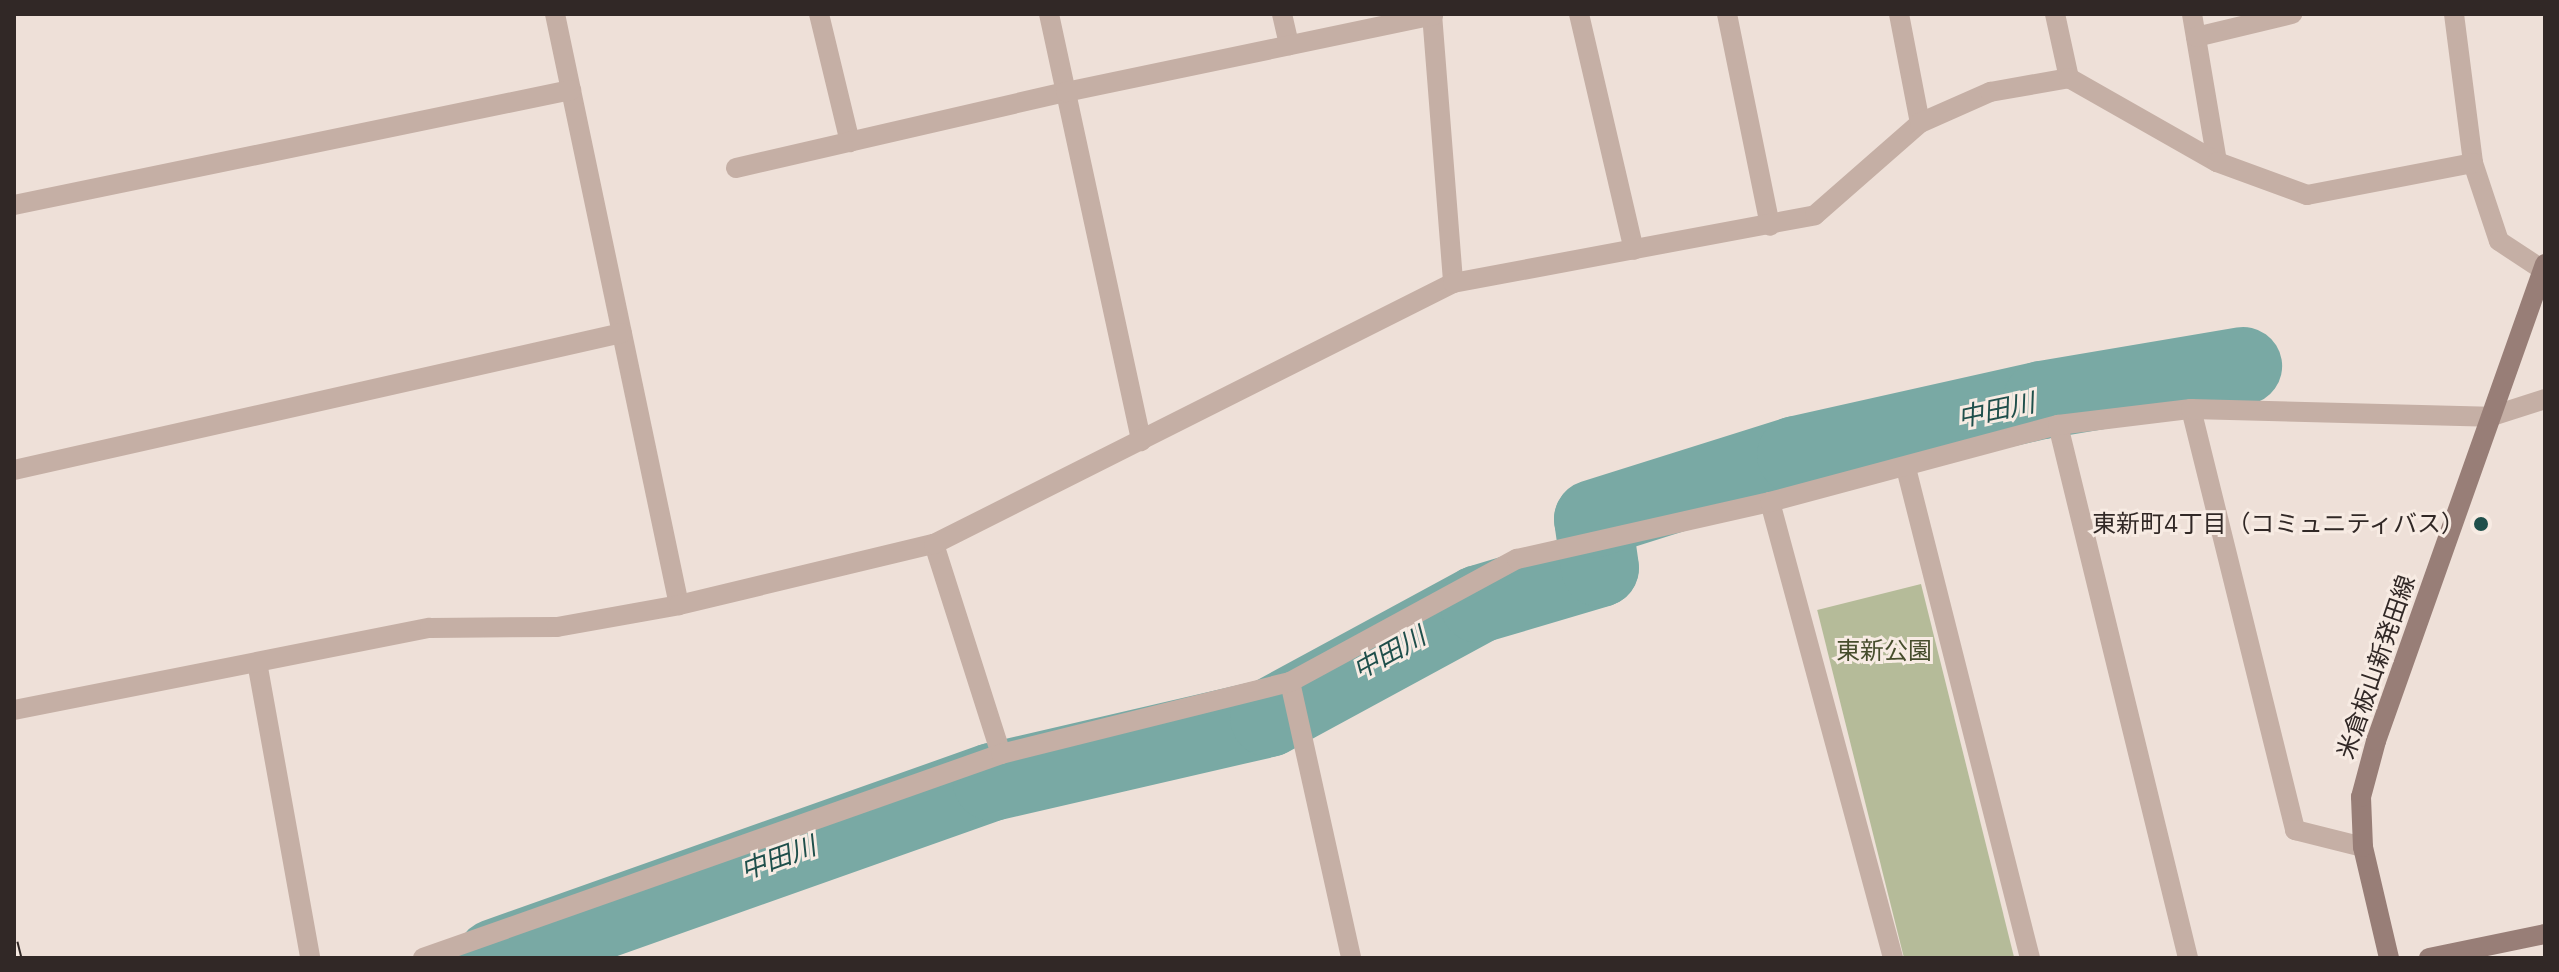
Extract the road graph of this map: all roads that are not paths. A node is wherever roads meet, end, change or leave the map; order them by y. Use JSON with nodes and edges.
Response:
{"nodes":[{"id":1,"x":555,"y":14,"type":"edge"},
{"id":2,"x":819,"y":14,"type":"edge"},
{"id":3,"x":1049,"y":14,"type":"edge"},
{"id":4,"x":1282,"y":14,"type":"edge"},
{"id":5,"x":1579,"y":14,"type":"edge"},
{"id":6,"x":1727,"y":14,"type":"edge"},
{"id":7,"x":1899,"y":14,"type":"edge"},
{"id":8,"x":2055,"y":14,"type":"edge"},
{"id":9,"x":2192,"y":14,"type":"edge"},
{"id":10,"x":2292,"y":14,"type":"edge"},
{"id":11,"x":2454,"y":14,"type":"edge"},
{"id":12,"x":1432,"y":15,"type":"edge"},
{"id":13,"x":2196,"y":37,"type":"junction"},
{"id":14,"x":1289,"y":45,"type":"junction"},
{"id":15,"x":2069,"y":78,"type":"junction"},
{"id":16,"x":571,"y":90,"type":"junction"},
{"id":17,"x":1066,"y":92,"type":"junction"},
{"id":18,"x":1920,"y":123,"type":"junction"},
{"id":19,"x":850,"y":142,"type":"junction"},
{"id":20,"x":2217,"y":162,"type":"junction"},
{"id":21,"x":2473,"y":163,"type":"junction"},
{"id":22,"x":736,"y":168,"type":"dead end"},
{"id":23,"x":14,"y":205,"type":"edge"},
{"id":24,"x":1770,"y":226,"type":"junction"},
{"id":25,"x":1634,"y":250,"type":"junction"},
{"id":26,"x":2544,"y":267,"type":"edge"},
{"id":27,"x":1453,"y":283,"type":"junction"},
{"id":28,"x":622,"y":333,"type":"junction"},
{"id":29,"x":2545,"y":399,"type":"edge"},
{"id":30,"x":2191,"y":409,"type":"junction"},
{"id":31,"x":2489,"y":417,"type":"junction"},
{"id":32,"x":2058,"y":425,"type":"junction"},
{"id":33,"x":1141,"y":441,"type":"junction"},
{"id":34,"x":1906,"y":468,"type":"junction"},
{"id":35,"x":14,"y":470,"type":"edge"},
{"id":36,"x":1770,"y":502,"type":"junction"},
{"id":37,"x":934,"y":544,"type":"junction"},
{"id":38,"x":679,"y":605,"type":"junction"},
{"id":39,"x":257,"y":662,"type":"junction"},
{"id":40,"x":1290,"y":682,"type":"junction"},
{"id":41,"x":14,"y":710,"type":"edge"},
{"id":42,"x":1001,"y":754,"type":"junction"},
{"id":43,"x":2363,"y":847,"type":"junction"},
{"id":44,"x":2545,"y":934,"type":"edge"},
{"id":45,"x":310,"y":958,"type":"edge"},
{"id":46,"x":423,"y":958,"type":"edge"},
{"id":47,"x":1351,"y":958,"type":"edge"},
{"id":48,"x":1893,"y":958,"type":"edge"},
{"id":49,"x":2030,"y":958,"type":"edge"},
{"id":50,"x":2188,"y":958,"type":"edge"},
{"id":51,"x":2389,"y":958,"type":"edge"},
{"id":52,"x":2429,"y":958,"type":"edge"}],
"edges":[{"from":1,"to":16,"type":"street"},
{"from":2,"to":19,"type":"street"},
{"from":3,"to":17,"type":"street"},
{"from":4,"to":14,"type":"street"},
{"from":5,"to":25,"type":"street"},
{"from":6,"to":24,"type":"street"},
{"from":7,"to":18,"type":"street"},
{"from":8,"to":15,"type":"street"},
{"from":9,"to":13,"type":"street"},
{"from":10,"to":13,"type":"street"},
{"from":11,"to":21,"type":"street"},
{"from":12,"to":14,"type":"street"},
{"from":12,"to":27,"type":"street"},
{"from":13,"to":20,"type":"street"},
{"from":14,"to":17,"type":"street"},
{"from":15,"to":18,"type":"street"},
{"from":15,"to":20,"type":"street"},
{"from":16,"to":23,"type":"street"},
{"from":16,"to":28,"type":"street"},
{"from":17,"to":19,"type":"street"},
{"from":17,"to":33,"type":"street"},
{"from":18,"to":24,"type":"street"},
{"from":19,"to":22,"type":"street"},
{"from":20,"to":21,"type":"street"},
{"from":21,"to":26,"type":"street"},
{"from":24,"to":25,"type":"street"},
{"from":25,"to":27,"type":"street"},
{"from":26,"to":31,"type":"main road","name":"米倉板山新発田線"},
{"from":27,"to":33,"type":"street"},
{"from":28,"to":35,"type":"street"},
{"from":28,"to":38,"type":"street"},
{"from":29,"to":31,"type":"street"},
{"from":30,"to":31,"type":"street"},
{"from":30,"to":32,"type":"street"},
{"from":30,"to":43,"type":"street"},
{"from":31,"to":43,"type":"main road","name":"米倉板山新発田線"},
{"from":32,"to":34,"type":"street"},
{"from":32,"to":50,"type":"street"},
{"from":33,"to":37,"type":"street"},
{"from":34,"to":36,"type":"street"},
{"from":34,"to":49,"type":"street"},
{"from":36,"to":40,"type":"street"},
{"from":36,"to":48,"type":"street"},
{"from":37,"to":38,"type":"street"},
{"from":37,"to":42,"type":"street"},
{"from":38,"to":39,"type":"street"},
{"from":39,"to":41,"type":"street"},
{"from":39,"to":45,"type":"street"},
{"from":40,"to":42,"type":"street"},
{"from":40,"to":47,"type":"street"},
{"from":42,"to":46,"type":"street"},
{"from":43,"to":51,"type":"main road","name":"米倉板山新発田線"},
{"from":44,"to":52,"type":"main road"}]}
